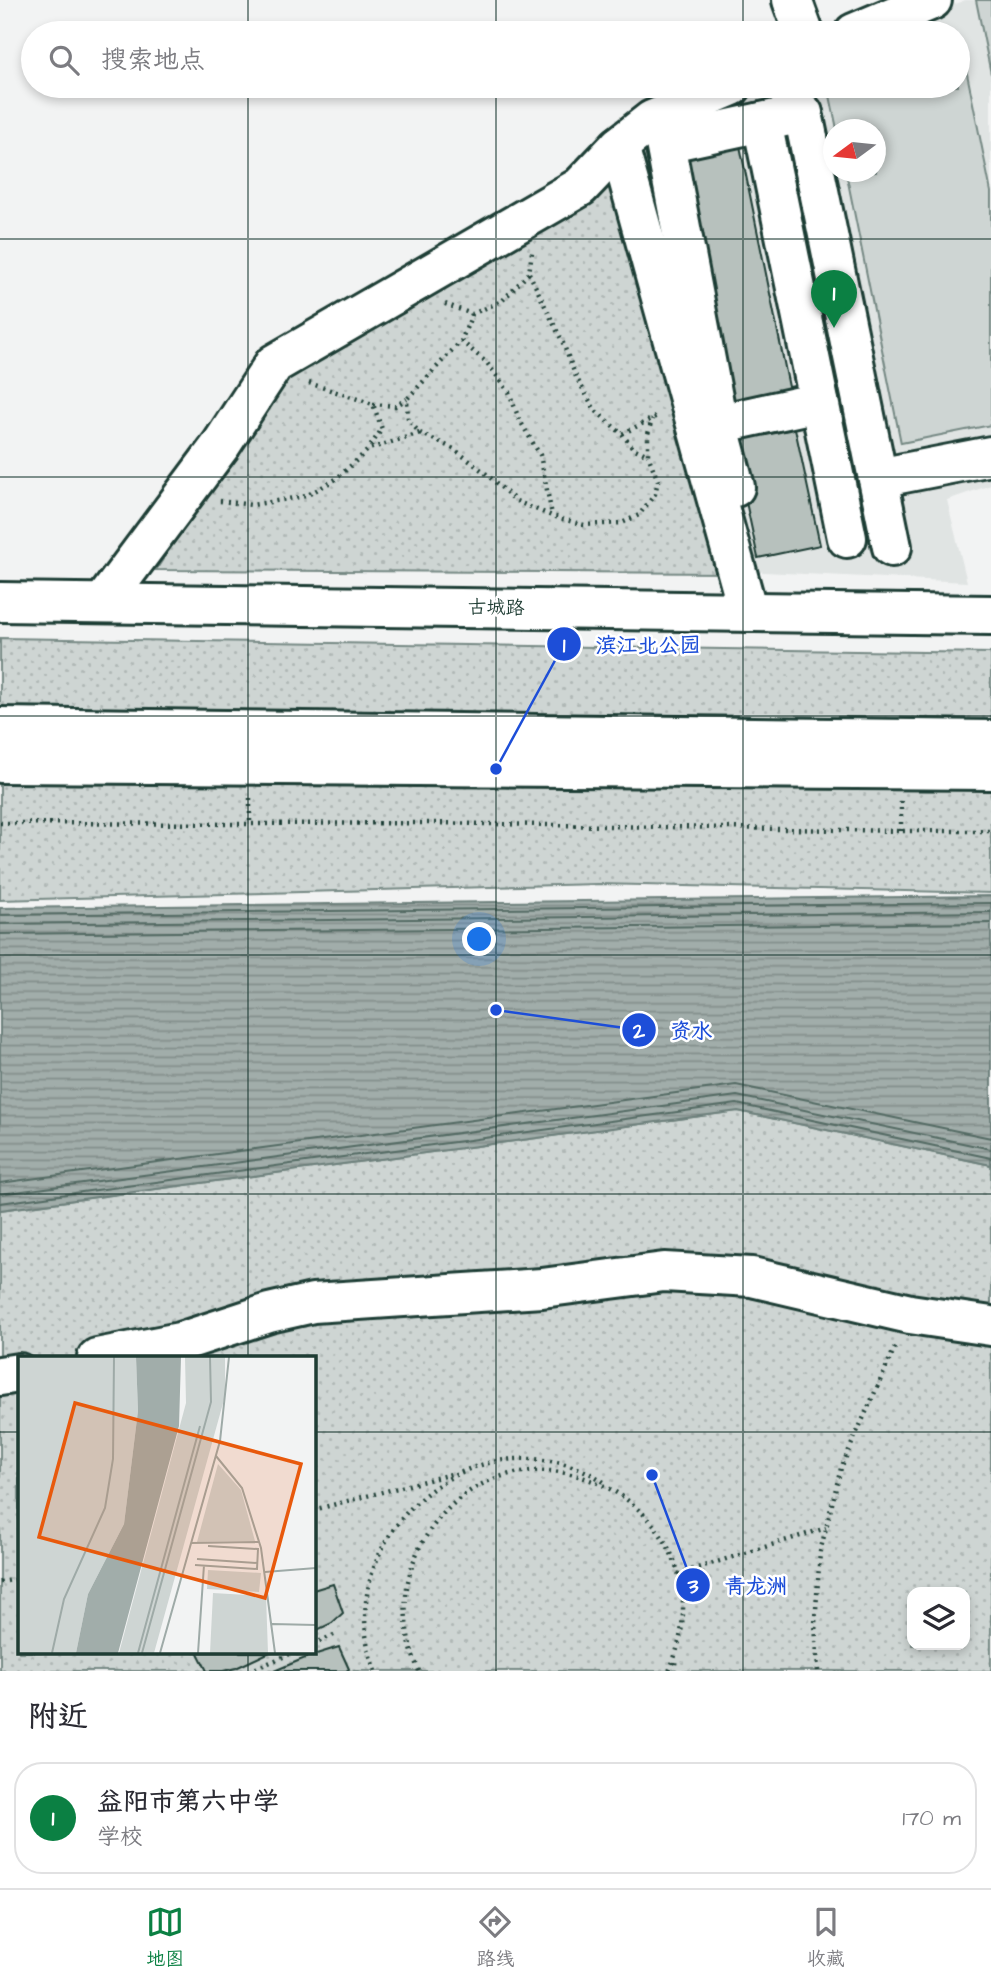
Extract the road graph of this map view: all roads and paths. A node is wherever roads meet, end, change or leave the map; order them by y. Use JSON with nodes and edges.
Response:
{"nodes":[{"id":1,"x":792,"y":0,"type":"edge"},
{"id":2,"x":932,"y":0,"type":"edge"},
{"id":3,"x":800,"y":21,"type":"edge"},
{"id":4,"x":882,"y":21,"type":"edge"},
{"id":5,"x":704,"y":98,"type":"edge"},
{"id":6,"x":762,"y":122,"type":"junction"},
{"id":7,"x":619,"y":146,"type":"junction"},
{"id":8,"x":538,"y":210,"type":"junction"},
{"id":9,"x":529,"y":273,"type":"junction"},
{"id":10,"x":416,"y":281,"type":"junction"},
{"id":11,"x":472,"y":314,"type":"junction"},
{"id":12,"x":461,"y":341,"type":"junction"},
{"id":13,"x":270,"y":370,"type":"junction"},
{"id":14,"x":407,"y":399,"type":"junction"},
{"id":15,"x":689,"y":400,"type":"junction"},
{"id":16,"x":373,"y":404,"type":"junction"},
{"id":17,"x":821,"y":411,"type":"junction"},
{"id":18,"x":864,"y":411,"type":"junction"},
{"id":19,"x":652,"y":419,"type":"junction"},
{"id":20,"x":719,"y":424,"type":"junction"},
{"id":21,"x":420,"y":433,"type":"junction"},
{"id":22,"x":622,"y":433,"type":"junction"},
{"id":23,"x":369,"y":449,"type":"junction"},
{"id":24,"x":648,"y":455,"type":"junction"},
{"id":25,"x":991,"y":457,"type":"edge"},
{"id":26,"x":878,"y":478,"type":"junction"},
{"id":27,"x":191,"y":486,"type":"junction"},
{"id":28,"x":734,"y":487,"type":"dead end"},
{"id":29,"x":552,"y":516,"type":"junction"},
{"id":30,"x":847,"y":538,"type":"dead end"},
{"id":31,"x":892,"y":547,"type":"dead end"},
{"id":32,"x":0,"y":602,"type":"edge"},
{"id":33,"x":103,"y":603,"type":"junction"},
{"id":34,"x":748,"y":611,"type":"junction"},
{"id":35,"x":991,"y":615,"type":"edge"},
{"id":36,"x":0,"y":727,"type":"edge"},
{"id":37,"x":991,"y":740,"type":"edge"},
{"id":38,"x":0,"y":763,"type":"edge"},
{"id":39,"x":991,"y":770,"type":"edge"},
{"id":40,"x":901,"y":788,"type":"dead end"},
{"id":41,"x":0,"y":823,"type":"edge"},
{"id":42,"x":901,"y":831,"type":"junction"},
{"id":43,"x":991,"y":831,"type":"edge"},
{"id":44,"x":910,"y":1314,"type":"junction"},
{"id":45,"x":991,"y":1326,"type":"edge"},
{"id":46,"x":107,"y":1356,"type":"edge"},
{"id":47,"x":18,"y":1373,"type":"edge"},
{"id":48,"x":0,"y":1376,"type":"edge"},
{"id":49,"x":467,"y":1469,"type":"junction"},
{"id":50,"x":623,"y":1496,"type":"junction"},
{"id":51,"x":315,"y":1509,"type":"edge"},
{"id":52,"x":826,"y":1528,"type":"junction"},
{"id":53,"x":678,"y":1574,"type":"junction"},
{"id":54,"x":18,"y":1579,"type":"edge"},
{"id":55,"x":0,"y":1582,"type":"edge"},
{"id":56,"x":334,"y":1635,"type":"dead end"},
{"id":57,"x":315,"y":1643,"type":"edge"},
{"id":58,"x":678,"y":1646,"type":"junction"},
{"id":59,"x":290,"y":1654,"type":"edge"},
{"id":60,"x":249,"y":1671,"type":"edge"},
{"id":61,"x":374,"y":1671,"type":"edge"},
{"id":62,"x":419,"y":1671,"type":"edge"},
{"id":63,"x":669,"y":1671,"type":"edge"},
{"id":64,"x":674,"y":1671,"type":"edge"},
{"id":65,"x":818,"y":1671,"type":"edge"}],
"edges":[{"from":1,"to":3,"type":"street"},
{"from":2,"to":4,"type":"street"},
{"from":5,"to":7,"type":"street"},
{"from":6,"to":17,"type":"street"},
{"from":6,"to":18,"type":"street"},
{"from":6,"to":20,"type":"street"},
{"from":7,"to":8,"type":"street"},
{"from":7,"to":15,"type":"street"},
{"from":8,"to":9,"type":"path"},
{"from":8,"to":10,"type":"street"},
{"from":9,"to":11,"type":"path"},
{"from":9,"to":22,"type":"path"},
{"from":10,"to":11,"type":"path"},
{"from":10,"to":13,"type":"street"},
{"from":11,"to":12,"type":"path"},
{"from":12,"to":14,"type":"path"},
{"from":12,"to":29,"type":"path"},
{"from":13,"to":16,"type":"path"},
{"from":13,"to":27,"type":"street"},
{"from":14,"to":16,"type":"path"},
{"from":14,"to":21,"type":"path"},
{"from":15,"to":19,"type":"path"},
{"from":15,"to":34,"type":"street"},
{"from":16,"to":23,"type":"path"},
{"from":17,"to":18,"type":"street"},
{"from":17,"to":20,"type":"street"},
{"from":17,"to":30,"type":"street"},
{"from":18,"to":26,"type":"street"},
{"from":19,"to":22,"type":"path"},
{"from":19,"to":24,"type":"path"},
{"from":20,"to":28,"type":"street"},
{"from":21,"to":23,"type":"path"},
{"from":21,"to":29,"type":"path"},
{"from":22,"to":24,"type":"path"},
{"from":23,"to":27,"type":"path"},
{"from":24,"to":29,"type":"path"},
{"from":25,"to":26,"type":"street"},
{"from":26,"to":31,"type":"street"},
{"from":27,"to":33,"type":"street"},
{"from":32,"to":33,"type":"street","name":"古城路"},
{"from":33,"to":34,"type":"street","name":"古城路"},
{"from":34,"to":35,"type":"street","name":"古城路"},
{"from":36,"to":37,"type":"street"},
{"from":38,"to":39,"type":"street"},
{"from":40,"to":42,"type":"path"},
{"from":41,"to":42,"type":"path"},
{"from":42,"to":43,"type":"path"},
{"from":44,"to":45,"type":"street"},
{"from":44,"to":46,"type":"street"},
{"from":44,"to":52,"type":"path"},
{"from":47,"to":48,"type":"street"},
{"from":49,"to":50,"type":"path"},
{"from":49,"to":51,"type":"path"},
{"from":49,"to":61,"type":"path"},
{"from":50,"to":53,"type":"path"},
{"from":50,"to":62,"type":"path"},
{"from":52,"to":53,"type":"path"},
{"from":52,"to":65,"type":"path"},
{"from":53,"to":58,"type":"path"},
{"from":54,"to":55,"type":"path"},
{"from":56,"to":57,"type":"path"},
{"from":58,"to":63,"type":"path"},
{"from":58,"to":64,"type":"path"},
{"from":59,"to":60,"type":"path"}]}
